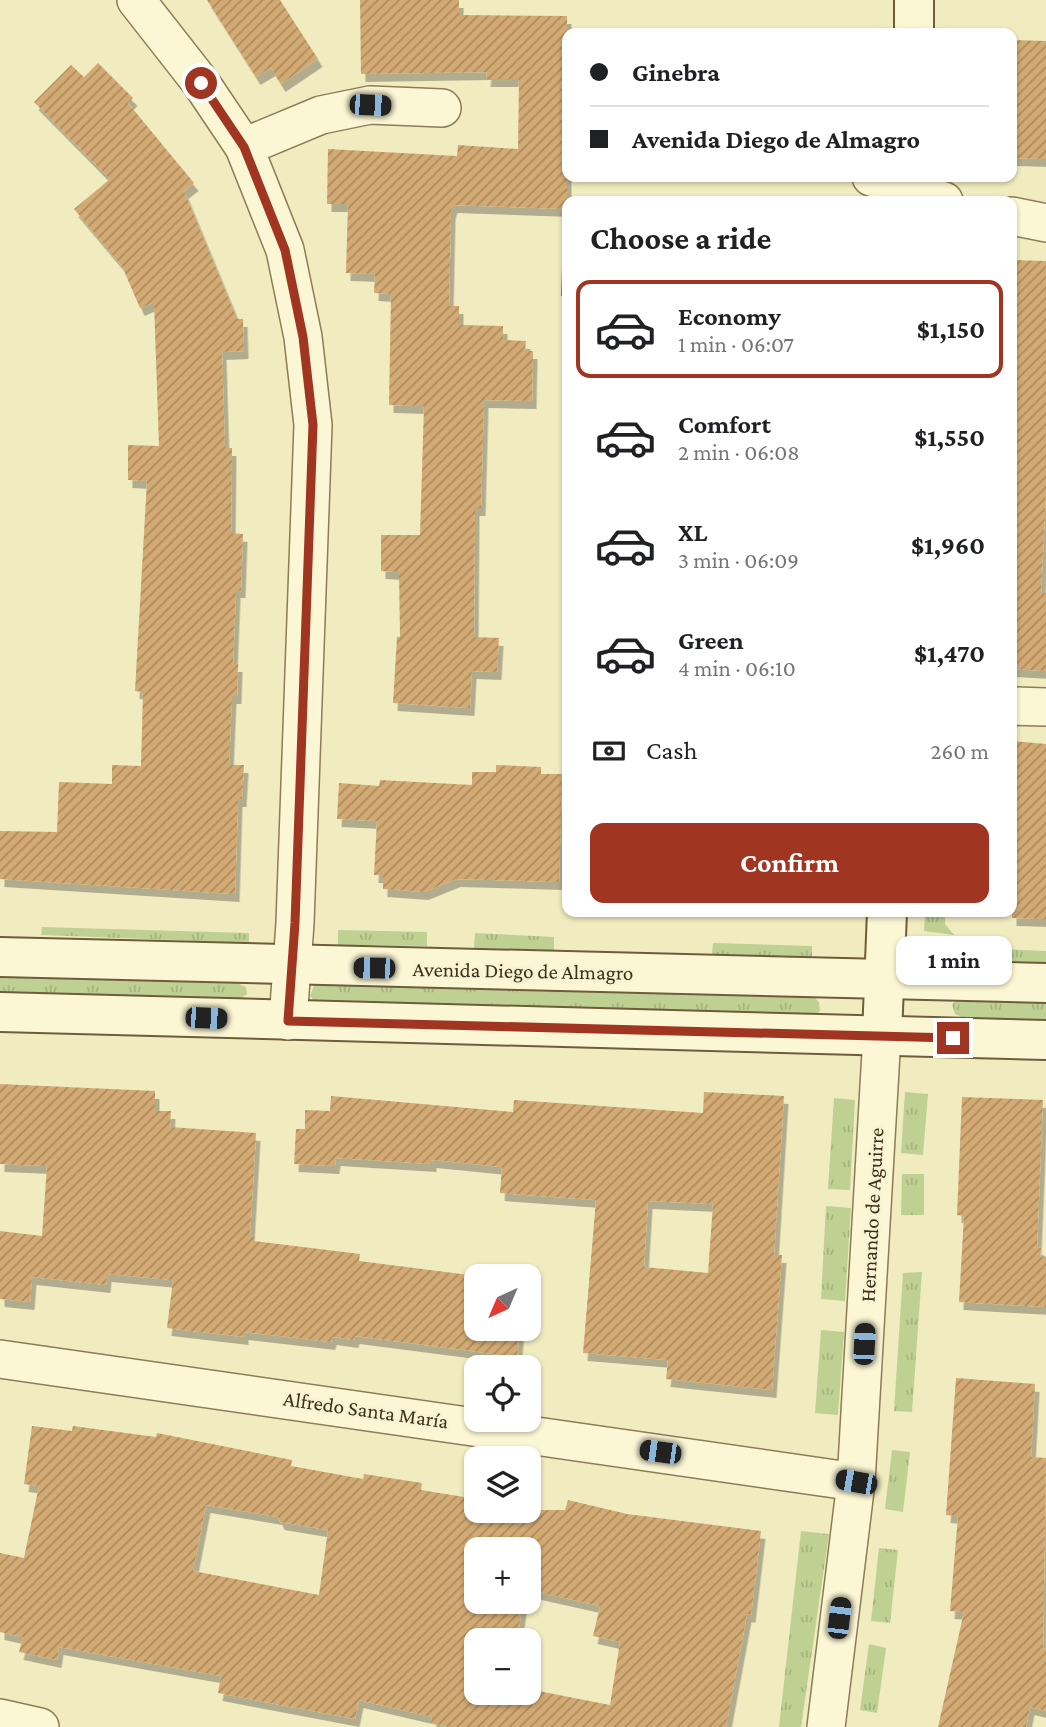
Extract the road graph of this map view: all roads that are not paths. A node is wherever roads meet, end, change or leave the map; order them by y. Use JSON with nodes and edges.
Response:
{"nodes":[{"id":1,"x":914,"y":0,"type":"edge"},
{"id":2,"x":145,"y":4,"type":"edge"},
{"id":3,"x":914,"y":28,"type":"edge"},
{"id":4,"x":442,"y":108,"type":"dead end"},
{"id":5,"x":244,"y":147,"type":"junction"},
{"id":6,"x":888,"y":182,"type":"edge"},
{"id":7,"x":923,"y":193,"type":"edge"},
{"id":8,"x":1017,"y":217,"type":"edge"},
{"id":9,"x":1046,"y":223,"type":"edge"},
{"id":10,"x":1017,"y":706,"type":"edge"},
{"id":11,"x":1046,"y":707,"type":"edge"},
{"id":12,"x":887,"y":917,"type":"edge"},
{"id":13,"x":0,"y":957,"type":"edge"},
{"id":14,"x":292,"y":966,"type":"junction"},
{"id":15,"x":885,"y":977,"type":"junction"},
{"id":16,"x":1046,"y":983,"type":"edge"},
{"id":17,"x":0,"y":1012,"type":"edge"},
{"id":18,"x":288,"y":1021,"type":"junction"},
{"id":19,"x":882,"y":1035,"type":"junction"},
{"id":20,"x":1046,"y":1041,"type":"edge"},
{"id":21,"x":0,"y":1359,"type":"edge"},
{"id":22,"x":856,"y":1482,"type":"junction"},
{"id":23,"x":0,"y":1718,"type":"edge"},
{"id":24,"x":40,"y":1727,"type":"edge"},
{"id":25,"x":826,"y":1727,"type":"edge"}],
"edges":[{"from":1,"to":3,"type":"street"},
{"from":2,"to":5,"type":"street"},
{"from":4,"to":5,"type":"street"},
{"from":5,"to":14,"type":"street"},
{"from":6,"to":7,"type":"street"},
{"from":8,"to":9,"type":"street"},
{"from":10,"to":11,"type":"street"},
{"from":12,"to":15,"type":"street","name":"Hernando de Aguirre"},
{"from":13,"to":14,"type":"street","name":"Avenida Diego de Almagro"},
{"from":14,"to":15,"type":"street","name":"Avenida Diego de Almagro"},
{"from":14,"to":18,"type":"street"},
{"from":15,"to":16,"type":"street","name":"Avenida Diego de Almagro"},
{"from":15,"to":19,"type":"street","name":"Hernando de Aguirre"},
{"from":17,"to":18,"type":"street"},
{"from":18,"to":19,"type":"street"},
{"from":19,"to":20,"type":"street"},
{"from":19,"to":22,"type":"street","name":"Hernando de Aguirre"},
{"from":21,"to":22,"type":"street","name":"Alfredo Santa María"},
{"from":22,"to":25,"type":"street","name":"Hernando de Aguirre"},
{"from":23,"to":24,"type":"street"}]}
